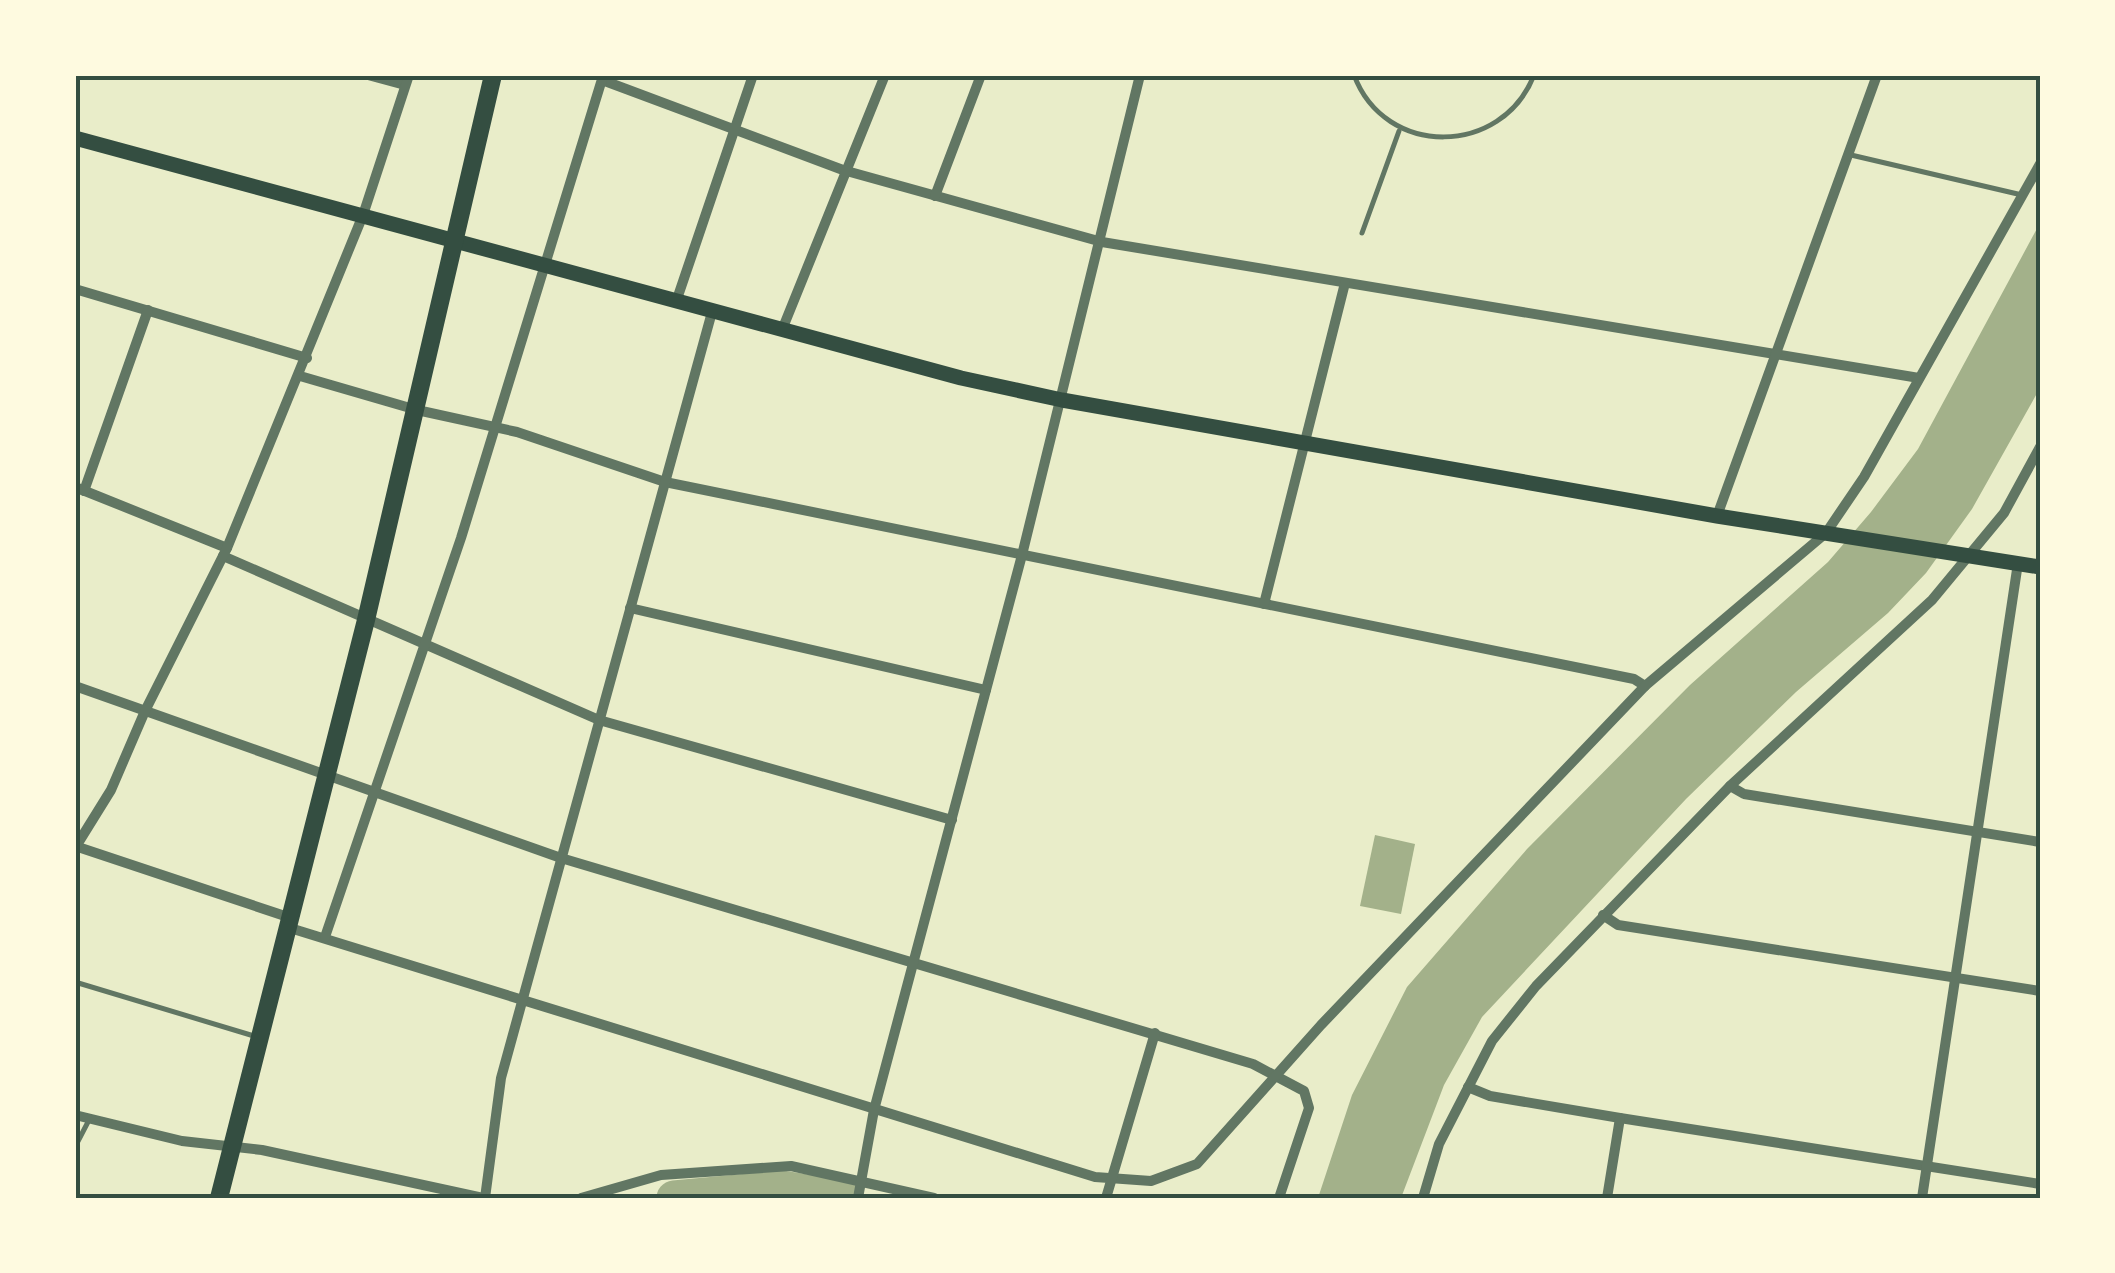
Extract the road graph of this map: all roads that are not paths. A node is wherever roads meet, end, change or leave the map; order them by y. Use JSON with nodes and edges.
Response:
{"nodes":[{"id":1,"x":368,"y":75,"type":"edge"},
{"id":2,"x":494,"y":75,"type":"edge"},
{"id":3,"x":754,"y":75,"type":"edge"},
{"id":4,"x":885,"y":75,"type":"edge"},
{"id":5,"x":981,"y":75,"type":"edge"},
{"id":6,"x":1140,"y":75,"type":"edge"},
{"id":7,"x":1354,"y":75,"type":"edge"},
{"id":8,"x":1534,"y":75,"type":"edge"},
{"id":9,"x":1878,"y":75,"type":"edge"},
{"id":10,"x":603,"y":78,"type":"edge"},
{"id":11,"x":407,"y":80,"type":"edge"},
{"id":12,"x":735,"y":130,"type":"junction"},
{"id":13,"x":1399,"y":130,"type":"junction"},
{"id":14,"x":75,"y":138,"type":"edge"},
{"id":15,"x":1851,"y":155,"type":"junction"},
{"id":16,"x":2040,"y":164,"type":"edge"},
{"id":17,"x":843,"y":170,"type":"junction"},
{"id":18,"x":2022,"y":195,"type":"junction"},
{"id":19,"x":935,"y":196,"type":"junction"},
{"id":20,"x":363,"y":215,"type":"junction"},
{"id":21,"x":1362,"y":233,"type":"dead end"},
{"id":22,"x":455,"y":239,"type":"junction"},
{"id":23,"x":1102,"y":242,"type":"junction"},
{"id":24,"x":548,"y":265,"type":"junction"},
{"id":25,"x":1345,"y":282,"type":"junction"},
{"id":26,"x":75,"y":289,"type":"edge"},
{"id":27,"x":676,"y":302,"type":"junction"},
{"id":28,"x":148,"y":310,"type":"junction"},
{"id":29,"x":712,"y":312,"type":"junction"},
{"id":30,"x":782,"y":330,"type":"junction"},
{"id":31,"x":1775,"y":355,"type":"junction"},
{"id":32,"x":307,"y":358,"type":"junction"},
{"id":33,"x":300,"y":376,"type":"junction"},
{"id":34,"x":1919,"y":378,"type":"junction"},
{"id":35,"x":1062,"y":400,"type":"junction"},
{"id":36,"x":417,"y":410,"type":"junction"},
{"id":37,"x":496,"y":428,"type":"junction"},
{"id":38,"x":1304,"y":443,"type":"junction"},
{"id":39,"x":2040,"y":447,"type":"edge"},
{"id":40,"x":665,"y":482,"type":"junction"},
{"id":41,"x":80,"y":489,"type":"edge"},
{"id":42,"x":1717,"y":516,"type":"junction"},
{"id":43,"x":1826,"y":533,"type":"junction"},
{"id":44,"x":225,"y":552,"type":"junction"},
{"id":45,"x":1970,"y":555,"type":"junction"},
{"id":46,"x":1022,"y":556,"type":"junction"},
{"id":47,"x":2018,"y":564,"type":"junction"},
{"id":48,"x":2040,"y":567,"type":"edge"},
{"id":49,"x":1264,"y":604,"type":"junction"},
{"id":50,"x":630,"y":608,"type":"junction"},
{"id":51,"x":366,"y":620,"type":"junction"},
{"id":52,"x":422,"y":643,"type":"junction"},
{"id":53,"x":75,"y":686,"type":"edge"},
{"id":54,"x":1646,"y":686,"type":"junction"},
{"id":55,"x":986,"y":690,"type":"junction"},
{"id":56,"x":145,"y":711,"type":"junction"},
{"id":57,"x":599,"y":720,"type":"junction"},
{"id":58,"x":327,"y":775,"type":"junction"},
{"id":59,"x":1730,"y":786,"type":"junction"},
{"id":60,"x":374,"y":793,"type":"junction"},
{"id":61,"x":952,"y":820,"type":"junction"},
{"id":62,"x":1978,"y":832,"type":"junction"},
{"id":63,"x":2040,"y":842,"type":"edge"},
{"id":64,"x":75,"y":847,"type":"edge"},
{"id":65,"x":561,"y":858,"type":"junction"},
{"id":66,"x":1603,"y":915,"type":"junction"},
{"id":67,"x":291,"y":923,"type":"junction"},
{"id":68,"x":325,"y":937,"type":"junction"},
{"id":69,"x":913,"y":962,"type":"junction"},
{"id":70,"x":1955,"y":977,"type":"junction"},
{"id":71,"x":75,"y":982,"type":"edge"},
{"id":72,"x":2040,"y":991,"type":"edge"},
{"id":73,"x":522,"y":999,"type":"junction"},
{"id":74,"x":1155,"y":1034,"type":"junction"},
{"id":75,"x":261,"y":1038,"type":"junction"},
{"id":76,"x":1279,"y":1075,"type":"junction"},
{"id":77,"x":1468,"y":1087,"type":"junction"},
{"id":78,"x":874,"y":1110,"type":"junction"},
{"id":79,"x":75,"y":1115,"type":"edge"},
{"id":80,"x":1620,"y":1118,"type":"junction"},
{"id":81,"x":89,"y":1120,"type":"junction"},
{"id":82,"x":75,"y":1146,"type":"edge"},
{"id":83,"x":234,"y":1150,"type":"junction"},
{"id":84,"x":1927,"y":1166,"type":"junction"},
{"id":85,"x":1110,"y":1180,"type":"junction"},
{"id":86,"x":2040,"y":1184,"type":"edge"},
{"id":87,"x":860,"y":1189,"type":"edge"},
{"id":88,"x":219,"y":1198,"type":"edge"},
{"id":89,"x":484,"y":1198,"type":"edge"},
{"id":90,"x":581,"y":1198,"type":"edge"},
{"id":91,"x":934,"y":1198,"type":"edge"},
{"id":92,"x":1106,"y":1198,"type":"edge"},
{"id":93,"x":1279,"y":1198,"type":"edge"},
{"id":94,"x":1423,"y":1198,"type":"edge"},
{"id":95,"x":1607,"y":1198,"type":"edge"},
{"id":96,"x":1922,"y":1198,"type":"edge"}],
"edges":[{"from":1,"to":11,"type":"street"},
{"from":2,"to":22,"type":"highway"},
{"from":3,"to":12,"type":"street"},
{"from":4,"to":17,"type":"street"},
{"from":5,"to":19,"type":"street"},
{"from":6,"to":23,"type":"street"},
{"from":7,"to":13,"type":"lane"},
{"from":8,"to":13,"type":"lane"},
{"from":9,"to":15,"type":"street"},
{"from":10,"to":12,"type":"street"},
{"from":10,"to":24,"type":"street"},
{"from":11,"to":20,"type":"street"},
{"from":12,"to":17,"type":"street"},
{"from":12,"to":27,"type":"street"},
{"from":13,"to":21,"type":"lane"},
{"from":14,"to":20,"type":"main road"},
{"from":15,"to":18,"type":"lane"},
{"from":15,"to":31,"type":"street"},
{"from":16,"to":18,"type":"street"},
{"from":17,"to":19,"type":"street"},
{"from":17,"to":30,"type":"street"},
{"from":18,"to":34,"type":"street"},
{"from":19,"to":23,"type":"street"},
{"from":20,"to":22,"type":"main road"},
{"from":20,"to":32,"type":"street"},
{"from":22,"to":24,"type":"main road"},
{"from":22,"to":36,"type":"highway"},
{"from":23,"to":25,"type":"street"},
{"from":23,"to":35,"type":"street"},
{"from":24,"to":27,"type":"main road"},
{"from":24,"to":37,"type":"street"},
{"from":25,"to":31,"type":"street"},
{"from":25,"to":38,"type":"street"},
{"from":26,"to":28,"type":"street"},
{"from":27,"to":29,"type":"main road"},
{"from":28,"to":32,"type":"street"},
{"from":28,"to":41,"type":"street"},
{"from":29,"to":30,"type":"main road"},
{"from":29,"to":40,"type":"street"},
{"from":30,"to":35,"type":"main road"},
{"from":31,"to":34,"type":"street"},
{"from":31,"to":42,"type":"street"},
{"from":32,"to":33,"type":"street"},
{"from":33,"to":36,"type":"street"},
{"from":33,"to":44,"type":"street"},
{"from":34,"to":43,"type":"street"},
{"from":35,"to":38,"type":"main road"},
{"from":35,"to":46,"type":"street"},
{"from":36,"to":37,"type":"street"},
{"from":36,"to":51,"type":"highway"},
{"from":37,"to":40,"type":"street"},
{"from":37,"to":52,"type":"street"},
{"from":38,"to":42,"type":"main road"},
{"from":38,"to":49,"type":"street"},
{"from":39,"to":45,"type":"street"},
{"from":40,"to":46,"type":"street"},
{"from":40,"to":50,"type":"street"},
{"from":41,"to":44,"type":"street"},
{"from":42,"to":43,"type":"main road"},
{"from":43,"to":45,"type":"main road"},
{"from":43,"to":54,"type":"street"},
{"from":44,"to":51,"type":"street"},
{"from":44,"to":56,"type":"street"},
{"from":45,"to":47,"type":"main road"},
{"from":45,"to":59,"type":"street"},
{"from":46,"to":49,"type":"street"},
{"from":46,"to":55,"type":"street"},
{"from":47,"to":48,"type":"main road"},
{"from":47,"to":62,"type":"street"},
{"from":49,"to":54,"type":"street"},
{"from":50,"to":55,"type":"street"},
{"from":50,"to":57,"type":"street"},
{"from":51,"to":52,"type":"street"},
{"from":51,"to":58,"type":"highway"},
{"from":52,"to":57,"type":"street"},
{"from":52,"to":60,"type":"street"},
{"from":53,"to":56,"type":"street"},
{"from":54,"to":76,"type":"street"},
{"from":55,"to":61,"type":"street"},
{"from":56,"to":58,"type":"street"},
{"from":56,"to":64,"type":"street"},
{"from":57,"to":61,"type":"street"},
{"from":57,"to":65,"type":"street"},
{"from":58,"to":60,"type":"street"},
{"from":58,"to":67,"type":"highway"},
{"from":59,"to":62,"type":"street"},
{"from":59,"to":66,"type":"street"},
{"from":60,"to":65,"type":"street"},
{"from":60,"to":68,"type":"street"},
{"from":61,"to":69,"type":"street"},
{"from":62,"to":63,"type":"street"},
{"from":62,"to":70,"type":"street"},
{"from":64,"to":67,"type":"street"},
{"from":65,"to":69,"type":"street"},
{"from":65,"to":73,"type":"street"},
{"from":66,"to":70,"type":"street"},
{"from":66,"to":77,"type":"street"},
{"from":67,"to":68,"type":"street"},
{"from":67,"to":75,"type":"highway"},
{"from":68,"to":73,"type":"street"},
{"from":69,"to":74,"type":"street"},
{"from":69,"to":78,"type":"street"},
{"from":70,"to":72,"type":"street"},
{"from":70,"to":84,"type":"street"},
{"from":71,"to":75,"type":"lane"},
{"from":73,"to":78,"type":"street"},
{"from":73,"to":89,"type":"street"},
{"from":74,"to":76,"type":"street"},
{"from":74,"to":85,"type":"street"},
{"from":75,"to":83,"type":"highway"},
{"from":76,"to":85,"type":"street"},
{"from":76,"to":93,"type":"street"},
{"from":77,"to":80,"type":"street"},
{"from":77,"to":94,"type":"street"},
{"from":78,"to":85,"type":"street"},
{"from":78,"to":87,"type":"street"},
{"from":79,"to":81,"type":"street"},
{"from":80,"to":84,"type":"street"},
{"from":80,"to":95,"type":"street"},
{"from":81,"to":82,"type":"lane"},
{"from":81,"to":83,"type":"street"},
{"from":83,"to":88,"type":"highway"},
{"from":83,"to":89,"type":"street"},
{"from":84,"to":86,"type":"street"},
{"from":84,"to":96,"type":"street"},
{"from":85,"to":92,"type":"street"},
{"from":87,"to":90,"type":"street"},
{"from":87,"to":91,"type":"street"}]}
